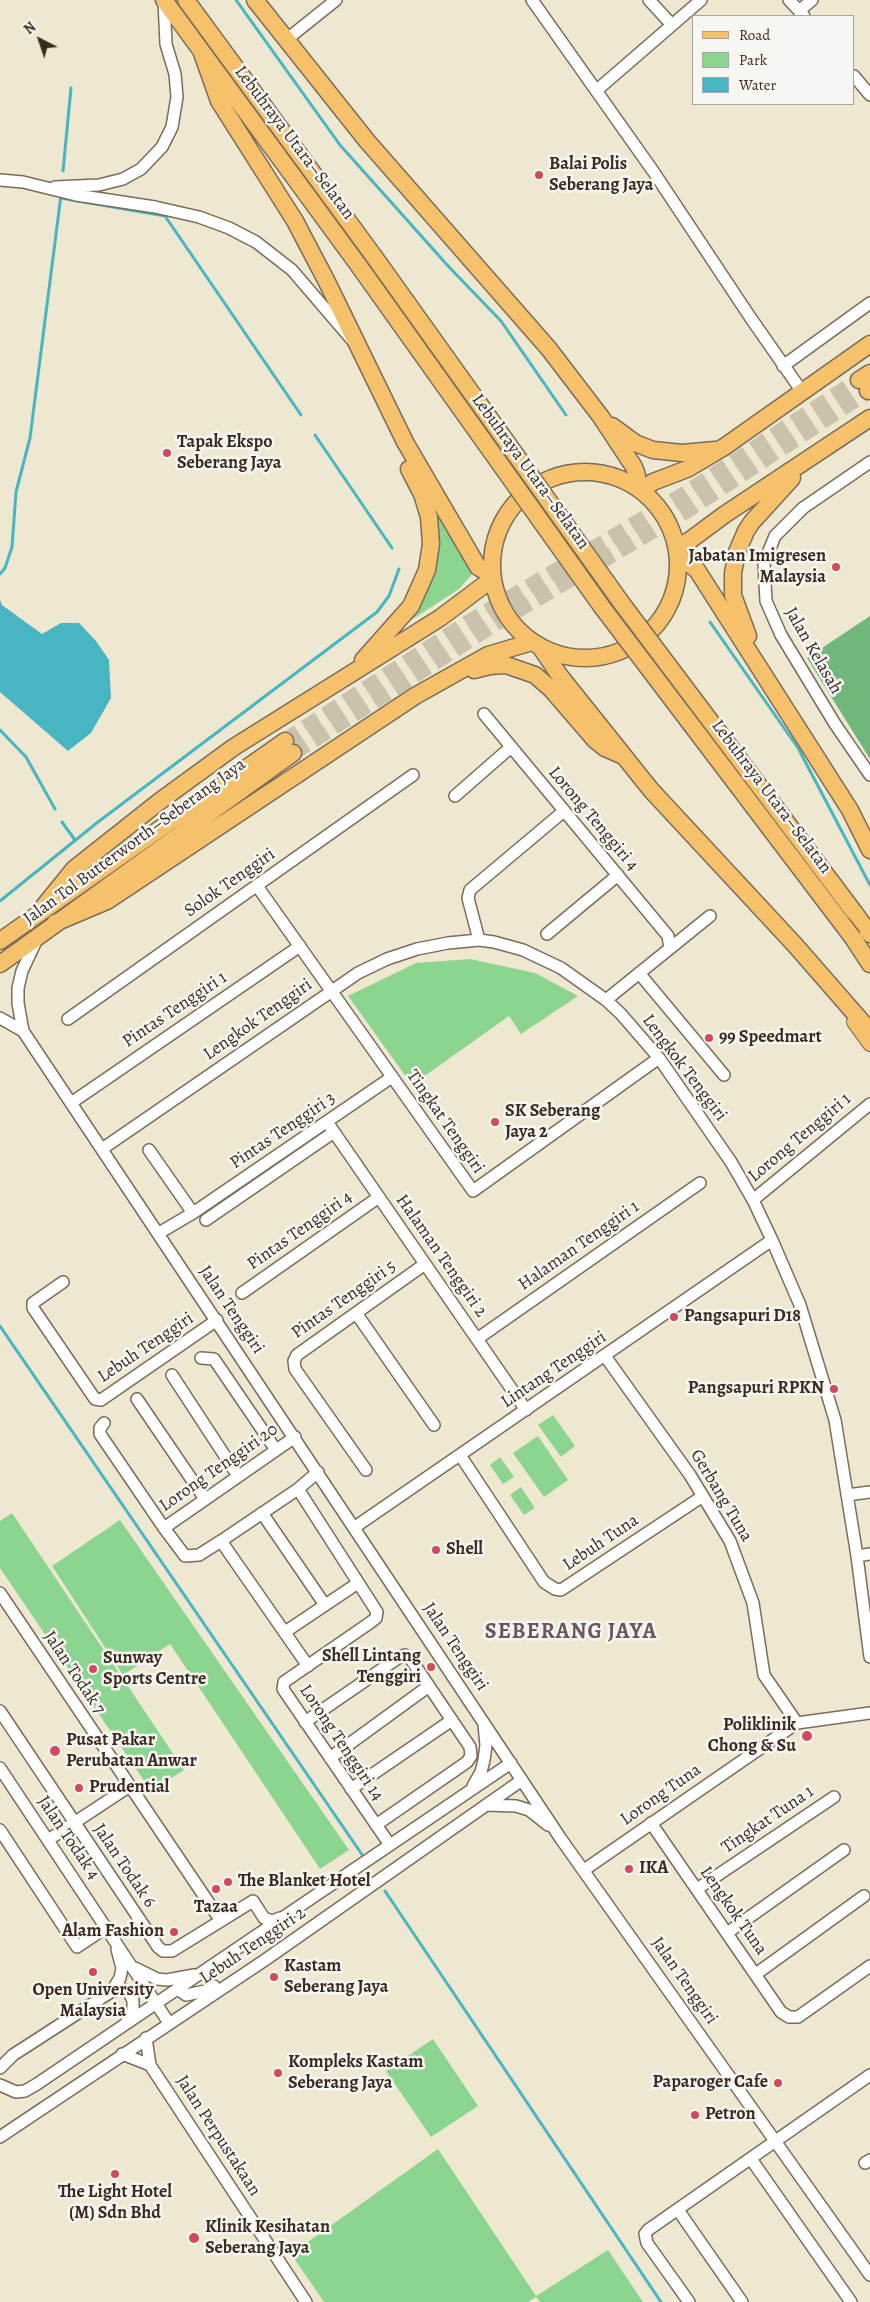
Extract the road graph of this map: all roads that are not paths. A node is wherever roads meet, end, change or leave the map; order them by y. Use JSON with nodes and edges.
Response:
{"nodes":[{"id":1,"x":164,"y":0,"type":"edge"},
{"id":2,"x":186,"y":0,"type":"edge"},
{"id":3,"x":255,"y":0,"type":"edge"},
{"id":4,"x":336,"y":0,"type":"edge"},
{"id":5,"x":532,"y":0,"type":"edge"},
{"id":6,"x":649,"y":0,"type":"edge"},
{"id":7,"x":701,"y":0,"type":"edge"},
{"id":8,"x":789,"y":0,"type":"edge"},
{"id":9,"x":812,"y":0,"type":"edge"},
{"id":10,"x":801,"y":14,"type":"edge"},
{"id":11,"x":672,"y":25,"type":"junction"},
{"id":12,"x":286,"y":40,"type":"junction"},
{"id":13,"x":202,"y":53,"type":"junction"},
{"id":14,"x":855,"y":77,"type":"edge"},
{"id":15,"x":597,"y":90,"type":"junction"},
{"id":16,"x":870,"y":95,"type":"edge"},
{"id":17,"x":0,"y":180,"type":"edge"},
{"id":18,"x":51,"y":187,"type":"junction"},
{"id":19,"x":870,"y":303,"type":"edge"},
{"id":20,"x":870,"y":344,"type":"edge"},
{"id":21,"x":358,"y":346,"type":"junction"},
{"id":22,"x":783,"y":366,"type":"junction"},
{"id":23,"x":802,"y":392,"type":"junction"},
{"id":24,"x":601,"y":417,"type":"junction"},
{"id":25,"x":870,"y":418,"type":"edge"},
{"id":26,"x":405,"y":442,"type":"junction"},
{"id":27,"x":724,"y":447,"type":"junction"},
{"id":28,"x":806,"y":461,"type":"junction"},
{"id":29,"x":870,"y":462,"type":"edge"},
{"id":30,"x":639,"y":489,"type":"junction"},
{"id":31,"x":678,"y":553,"type":"junction"},
{"id":32,"x":492,"y":577,"type":"junction"},
{"id":33,"x":536,"y":645,"type":"junction"},
{"id":34,"x":753,"y":658,"type":"junction"},
{"id":35,"x":350,"y":675,"type":"junction"},
{"id":36,"x":450,"y":678,"type":"junction"},
{"id":37,"x":484,"y":714,"type":"dead end"},
{"id":38,"x":511,"y":747,"type":"junction"},
{"id":39,"x":625,"y":757,"type":"junction"},
{"id":40,"x":870,"y":774,"type":"edge"},
{"id":41,"x":413,"y":775,"type":"dead end"},
{"id":42,"x":455,"y":796,"type":"dead end"},
{"id":43,"x":564,"y":811,"type":"junction"},
{"id":44,"x":870,"y":850,"type":"edge"},
{"id":45,"x":618,"y":875,"type":"junction"},
{"id":46,"x":257,"y":886,"type":"junction"},
{"id":47,"x":40,"y":911,"type":"junction"},
{"id":48,"x":710,"y":916,"type":"dead end"},
{"id":49,"x":54,"y":923,"type":"junction"},
{"id":50,"x":40,"y":934,"type":"junction"},
{"id":51,"x":547,"y":934,"type":"dead end"},
{"id":52,"x":870,"y":934,"type":"edge"},
{"id":53,"x":0,"y":940,"type":"edge"},
{"id":54,"x":479,"y":940,"type":"junction"},
{"id":55,"x":300,"y":946,"type":"junction"},
{"id":56,"x":670,"y":948,"type":"junction"},
{"id":57,"x":0,"y":964,"type":"edge"},
{"id":58,"x":870,"y":964,"type":"edge"},
{"id":59,"x":639,"y":973,"type":"junction"},
{"id":60,"x":826,"y":983,"type":"junction"},
{"id":61,"x":332,"y":991,"type":"junction"},
{"id":62,"x":606,"y":1000,"type":"junction"},
{"id":63,"x":0,"y":1018,"type":"edge"},
{"id":64,"x":68,"y":1019,"type":"dead end"},
{"id":65,"x":23,"y":1031,"type":"junction"},
{"id":66,"x":870,"y":1031,"type":"edge"},
{"id":67,"x":870,"y":1044,"type":"edge"},
{"id":68,"x":659,"y":1058,"type":"junction"},
{"id":69,"x":724,"y":1075,"type":"dead end"},
{"id":70,"x":392,"y":1077,"type":"junction"},
{"id":71,"x":71,"y":1103,"type":"junction"},
{"id":72,"x":870,"y":1104,"type":"edge"},
{"id":73,"x":327,"y":1122,"type":"junction"},
{"id":74,"x":334,"y":1132,"type":"junction"},
{"id":75,"x":102,"y":1149,"type":"junction"},
{"id":76,"x":149,"y":1150,"type":"dead end"},
{"id":77,"x":700,"y":1183,"type":"dead end"},
{"id":78,"x":379,"y":1197,"type":"junction"},
{"id":79,"x":754,"y":1200,"type":"junction"},
{"id":80,"x":193,"y":1213,"type":"junction"},
{"id":81,"x":206,"y":1220,"type":"dead end"},
{"id":82,"x":159,"y":1233,"type":"junction"},
{"id":83,"x":772,"y":1240,"type":"junction"},
{"id":84,"x":425,"y":1264,"type":"junction"},
{"id":85,"x":63,"y":1282,"type":"dead end"},
{"id":86,"x":242,"y":1293,"type":"dead end"},
{"id":87,"x":356,"y":1313,"type":"junction"},
{"id":88,"x":217,"y":1320,"type":"junction"},
{"id":89,"x":477,"y":1339,"type":"junction"},
{"id":90,"x":605,"y":1356,"type":"junction"},
{"id":91,"x":200,"y":1358,"type":"dead end"},
{"id":92,"x":172,"y":1375,"type":"dead end"},
{"id":93,"x":137,"y":1400,"type":"dead end"},
{"id":94,"x":526,"y":1410,"type":"junction"},
{"id":95,"x":104,"y":1422,"type":"dead end"},
{"id":96,"x":434,"y":1425,"type":"dead end"},
{"id":97,"x":295,"y":1437,"type":"junction"},
{"id":98,"x":276,"y":1450,"type":"junction"},
{"id":99,"x":460,"y":1455,"type":"junction"},
{"id":100,"x":366,"y":1470,"type":"dead end"},
{"id":101,"x":318,"y":1472,"type":"junction"},
{"id":102,"x":238,"y":1476,"type":"junction"},
{"id":103,"x":298,"y":1489,"type":"junction"},
{"id":104,"x":870,"y":1492,"type":"edge"},
{"id":105,"x":847,"y":1495,"type":"junction"},
{"id":106,"x":703,"y":1496,"type":"junction"},
{"id":107,"x":205,"y":1499,"type":"junction"},
{"id":108,"x":262,"y":1514,"type":"junction"},
{"id":109,"x":355,"y":1527,"type":"junction"},
{"id":110,"x":164,"y":1528,"type":"junction"},
{"id":111,"x":221,"y":1541,"type":"junction"},
{"id":112,"x":870,"y":1554,"type":"edge"},
{"id":113,"x":857,"y":1556,"type":"junction"},
{"id":114,"x":358,"y":1583,"type":"junction"},
{"id":115,"x":0,"y":1593,"type":"edge"},
{"id":116,"x":867,"y":1602,"type":"edge"},
{"id":117,"x":324,"y":1605,"type":"junction"},
{"id":118,"x":285,"y":1632,"type":"junction"},
{"id":119,"x":870,"y":1652,"type":"edge"},
{"id":120,"x":870,"y":1657,"type":"edge"},
{"id":121,"x":308,"y":1666,"type":"junction"},
{"id":122,"x":429,"y":1686,"type":"junction"},
{"id":123,"x":0,"y":1711,"type":"edge"},
{"id":124,"x":870,"y":1713,"type":"edge"},
{"id":125,"x":452,"y":1720,"type":"junction"},
{"id":126,"x":483,"y":1721,"type":"junction"},
{"id":127,"x":305,"y":1722,"type":"junction"},
{"id":128,"x":797,"y":1722,"type":"junction"},
{"id":129,"x":330,"y":1758,"type":"junction"},
{"id":130,"x":511,"y":1763,"type":"junction"},
{"id":131,"x":0,"y":1768,"type":"edge"},
{"id":132,"x":522,"y":1780,"type":"junction"},
{"id":133,"x":130,"y":1786,"type":"junction"},
{"id":134,"x":351,"y":1789,"type":"junction"},
{"id":135,"x":471,"y":1790,"type":"junction"},
{"id":136,"x":498,"y":1796,"type":"junction"},
{"id":137,"x":834,"y":1797,"type":"dead end"},
{"id":138,"x":486,"y":1805,"type":"junction"},
{"id":139,"x":75,"y":1823,"type":"junction"},
{"id":140,"x":651,"y":1823,"type":"junction"},
{"id":141,"x":376,"y":1824,"type":"junction"},
{"id":142,"x":0,"y":1830,"type":"edge"},
{"id":143,"x":561,"y":1838,"type":"junction"},
{"id":144,"x":48,"y":1840,"type":"junction"},
{"id":145,"x":390,"y":1845,"type":"junction"},
{"id":146,"x":844,"y":1850,"type":"dead end"},
{"id":147,"x":584,"y":1870,"type":"junction"},
{"id":148,"x":697,"y":1889,"type":"junction"},
{"id":149,"x":864,"y":1896,"type":"dead end"},
{"id":150,"x":286,"y":1915,"type":"junction"},
{"id":151,"x":220,"y":1921,"type":"junction"},
{"id":152,"x":107,"y":1927,"type":"junction"},
{"id":153,"x":727,"y":1933,"type":"junction"},
{"id":154,"x":265,"y":1960,"type":"junction"},
{"id":155,"x":132,"y":1966,"type":"junction"},
{"id":156,"x":870,"y":1966,"type":"edge"},
{"id":157,"x":200,"y":1973,"type":"junction"},
{"id":158,"x":756,"y":1974,"type":"junction"},
{"id":159,"x":177,"y":1988,"type":"junction"},
{"id":160,"x":112,"y":1991,"type":"junction"},
{"id":161,"x":157,"y":2004,"type":"junction"},
{"id":162,"x":169,"y":2023,"type":"junction"},
{"id":163,"x":125,"y":2024,"type":"junction"},
{"id":164,"x":146,"y":2038,"type":"junction"},
{"id":165,"x":122,"y":2054,"type":"junction"},
{"id":166,"x":150,"y":2065,"type":"junction"},
{"id":167,"x":0,"y":2068,"type":"edge"},
{"id":168,"x":870,"y":2075,"type":"edge"},
{"id":169,"x":0,"y":2085,"type":"edge"},
{"id":170,"x":0,"y":2137,"type":"edge"},
{"id":171,"x":775,"y":2141,"type":"junction"},
{"id":172,"x":752,"y":2159,"type":"junction"},
{"id":173,"x":678,"y":2210,"type":"junction"},
{"id":174,"x":870,"y":2253,"type":"edge"},
{"id":175,"x":860,"y":2260,"type":"junction"},
{"id":176,"x":870,"y":2274,"type":"edge"},
{"id":177,"x":306,"y":2302,"type":"edge"},
{"id":178,"x":689,"y":2302,"type":"edge"},
{"id":179,"x":742,"y":2302,"type":"edge"},
{"id":180,"x":851,"y":2302,"type":"edge"}],
"edges":[{"from":1,"to":13,"type":"highway","name":"Lebuhraya Utara–Selatan"},
{"from":1,"to":18,"type":"street"},
{"from":2,"to":52,"type":"highway","name":"Lebuhraya Utara–Selatan","bridge":true},
{"from":3,"to":12,"type":"highway"},
{"from":4,"to":12,"type":"street"},
{"from":5,"to":15,"type":"street"},
{"from":6,"to":11,"type":"street"},
{"from":7,"to":11,"type":"street"},
{"from":8,"to":10,"type":"street"},
{"from":9,"to":10,"type":"street"},
{"from":11,"to":15,"type":"street"},
{"from":12,"to":24,"type":"highway"},
{"from":13,"to":21,"type":"highway"},
{"from":13,"to":58,"type":"highway","name":"Lebuhraya Utara–Selatan","bridge":true},
{"from":14,"to":16,"type":"street"},
{"from":15,"to":22,"type":"street"},
{"from":17,"to":18,"type":"street"},
{"from":18,"to":21,"type":"street"},
{"from":19,"to":22,"type":"street"},
{"from":20,"to":23,"type":"highway"},
{"from":21,"to":26,"type":"highway"},
{"from":22,"to":23,"type":"street"},
{"from":23,"to":27,"type":"highway"},
{"from":24,"to":27,"type":"highway"},
{"from":24,"to":30,"type":"highway"},
{"from":25,"to":28,"type":"highway"},
{"from":26,"to":32,"type":"highway"},
{"from":26,"to":35,"type":"highway"},
{"from":27,"to":30,"type":"highway"},
{"from":28,"to":31,"type":"highway"},
{"from":28,"to":34,"type":"highway"},
{"from":29,"to":40,"type":"street","name":"Jalan Kelasah"},
{"from":30,"to":31,"type":"highway"},
{"from":30,"to":32,"type":"highway"},
{"from":31,"to":33,"type":"highway"},
{"from":31,"to":34,"type":"highway"},
{"from":32,"to":33,"type":"highway"},
{"from":32,"to":35,"type":"highway"},
{"from":33,"to":36,"type":"highway"},
{"from":33,"to":39,"type":"highway"},
{"from":34,"to":44,"type":"highway"},
{"from":35,"to":47,"type":"highway"},
{"from":36,"to":39,"type":"highway"},
{"from":36,"to":49,"type":"highway"},
{"from":37,"to":38,"type":"street","name":"Lorong Tenggiri 4"},
{"from":38,"to":42,"type":"street"},
{"from":38,"to":43,"type":"street","name":"Lorong Tenggiri 4"},
{"from":39,"to":60,"type":"highway"},
{"from":41,"to":46,"type":"street","name":"Solok Tenggiri"},
{"from":43,"to":45,"type":"street","name":"Lorong Tenggiri 4"},
{"from":43,"to":54,"type":"street"},
{"from":45,"to":51,"type":"street"},
{"from":45,"to":56,"type":"street","name":"Lorong Tenggiri 4"},
{"from":46,"to":55,"type":"street","name":"Tingkat Tenggiri"},
{"from":46,"to":64,"type":"street","name":"Solok Tenggiri"},
{"from":47,"to":49,"type":"highway","name":"Jalan Tol Butterworth–Seberang Jaya"},
{"from":47,"to":53,"type":"highway","name":"Jalan Tol Butterworth–Seberang Jaya"},
{"from":48,"to":56,"type":"street"},
{"from":49,"to":50,"type":"highway","name":"Jalan Tol Butterworth–Seberang Jaya"},
{"from":50,"to":57,"type":"highway","name":"Jalan Tol Butterworth–Seberang Jaya"},
{"from":50,"to":65,"type":"street"},
{"from":54,"to":61,"type":"street","name":"Lengkok Tenggiri"},
{"from":54,"to":62,"type":"street","name":"Lengkok Tenggiri"},
{"from":55,"to":61,"type":"street","name":"Tingkat Tenggiri"},
{"from":55,"to":71,"type":"street","name":"Pintas Tenggiri 1"},
{"from":56,"to":59,"type":"street"},
{"from":59,"to":62,"type":"street"},
{"from":59,"to":69,"type":"street"},
{"from":60,"to":66,"type":"highway"},
{"from":60,"to":67,"type":"main road"},
{"from":61,"to":70,"type":"street","name":"Tingkat Tenggiri"},
{"from":61,"to":75,"type":"street","name":"Lengkok Tenggiri"},
{"from":62,"to":68,"type":"street","name":"Lengkok Tenggiri"},
{"from":63,"to":65,"type":"street"},
{"from":65,"to":71,"type":"street","name":"Jalan Tenggiri"},
{"from":68,"to":70,"type":"street","name":"Tingkat Tenggiri"},
{"from":68,"to":79,"type":"street","name":"Lengkok Tenggiri"},
{"from":70,"to":73,"type":"street","name":"Pintas Tenggiri 3"},
{"from":71,"to":75,"type":"street","name":"Jalan Tenggiri"},
{"from":72,"to":79,"type":"street","name":"Lorong Tenggiri 1"},
{"from":73,"to":74,"type":"street","name":"Halaman Tenggiri 2"},
{"from":73,"to":80,"type":"street","name":"Pintas Tenggiri 3"},
{"from":74,"to":78,"type":"street","name":"Halaman Tenggiri 2"},
{"from":74,"to":81,"type":"street","name":"Pintas Tenggiri 3"},
{"from":75,"to":82,"type":"street","name":"Jalan Tenggiri"},
{"from":76,"to":80,"type":"street"},
{"from":77,"to":89,"type":"street","name":"Halaman Tenggiri 1"},
{"from":78,"to":84,"type":"street","name":"Halaman Tenggiri 2"},
{"from":78,"to":86,"type":"street","name":"Pintas Tenggiri 4"},
{"from":79,"to":83,"type":"street","name":"Lengkok Tenggiri"},
{"from":80,"to":82,"type":"street","name":"Pintas Tenggiri 3"},
{"from":82,"to":88,"type":"street","name":"Jalan Tenggiri"},
{"from":83,"to":90,"type":"street","name":"Lintang Tenggiri"},
{"from":83,"to":105,"type":"street","name":"Lengkok Tenggiri"},
{"from":84,"to":87,"type":"street","name":"Pintas Tenggiri 5"},
{"from":84,"to":89,"type":"street","name":"Halaman Tenggiri 2"},
{"from":85,"to":88,"type":"street","name":"Lebuh Tenggiri"},
{"from":87,"to":96,"type":"street"},
{"from":87,"to":100,"type":"street","name":"Pintas Tenggiri 5"},
{"from":88,"to":97,"type":"street","name":"Jalan Tenggiri"},
{"from":89,"to":94,"type":"street","name":"Halaman Tenggiri 2"},
{"from":90,"to":94,"type":"street","name":"Lintang Tenggiri"},
{"from":90,"to":106,"type":"street","name":"Gerbang Tuna"},
{"from":91,"to":98,"type":"street"},
{"from":92,"to":102,"type":"street"},
{"from":93,"to":107,"type":"street"},
{"from":94,"to":99,"type":"street","name":"Lintang Tenggiri"},
{"from":95,"to":110,"type":"street"},
{"from":97,"to":98,"type":"street","name":"Lorong Tenggiri 20"},
{"from":97,"to":101,"type":"street","name":"Jalan Tenggiri"},
{"from":98,"to":102,"type":"street","name":"Lorong Tenggiri 20"},
{"from":99,"to":106,"type":"street","name":"Lebuh Tuna"},
{"from":99,"to":109,"type":"street","name":"Lintang Tenggiri"},
{"from":101,"to":103,"type":"street"},
{"from":101,"to":109,"type":"street","name":"Jalan Tenggiri"},
{"from":102,"to":107,"type":"street","name":"Lorong Tenggiri 20"},
{"from":103,"to":108,"type":"street"},
{"from":103,"to":114,"type":"street"},
{"from":104,"to":105,"type":"street"},
{"from":105,"to":113,"type":"street","name":"Lengkok Tenggiri"},
{"from":106,"to":128,"type":"street","name":"Gerbang Tuna"},
{"from":107,"to":110,"type":"street","name":"Lorong Tenggiri 20"},
{"from":108,"to":111,"type":"street"},
{"from":108,"to":117,"type":"street"},
{"from":109,"to":126,"type":"street","name":"Jalan Tenggiri"},
{"from":110,"to":111,"type":"street"},
{"from":111,"to":118,"type":"street"},
{"from":112,"to":113,"type":"street"},
{"from":113,"to":116,"type":"street","name":"Lengkok Tenggiri"},
{"from":114,"to":117,"type":"street"},
{"from":114,"to":121,"type":"street","name":"Lorong Tenggiri 14"},
{"from":115,"to":133,"type":"street","name":"Jalan Todak 7"},
{"from":116,"to":119,"type":"street","name":"Lengkok Tenggiri"},
{"from":117,"to":118,"type":"street"},
{"from":118,"to":121,"type":"street"},
{"from":119,"to":120,"type":"street","name":"Lengkok Tenggiri"},
{"from":121,"to":127,"type":"street","name":"Lorong Tenggiri 14"},
{"from":122,"to":125,"type":"street"},
{"from":122,"to":127,"type":"street"},
{"from":122,"to":129,"type":"street"},
{"from":123,"to":139,"type":"street","name":"Jalan Todak 6"},
{"from":124,"to":128,"type":"street","name":"Lorong Tuna"},
{"from":125,"to":134,"type":"street"},
{"from":125,"to":141,"type":"street"},
{"from":126,"to":130,"type":"street","name":"Jalan Tenggiri"},
{"from":126,"to":135,"type":"street"},
{"from":127,"to":129,"type":"street","name":"Lorong Tenggiri 14"},
{"from":128,"to":140,"type":"street","name":"Lorong Tuna"},
{"from":129,"to":134,"type":"street","name":"Lorong Tenggiri 14"},
{"from":130,"to":132,"type":"street","name":"Jalan Tenggiri"},
{"from":130,"to":135,"type":"street","name":"Lebuh Tenggiri 2"},
{"from":131,"to":144,"type":"street","name":"Jalan Todak 4"},
{"from":132,"to":136,"type":"street","name":"Lebuh Tenggiri 2"},
{"from":132,"to":143,"type":"street","name":"Jalan Tenggiri"},
{"from":133,"to":139,"type":"street"},
{"from":133,"to":151,"type":"street","name":"Jalan Todak 7"},
{"from":134,"to":141,"type":"street","name":"Lorong Tenggiri 14"},
{"from":135,"to":136,"type":"street"},
{"from":135,"to":145,"type":"street","name":"Lebuh Tenggiri 2"},
{"from":136,"to":138,"type":"street","name":"Lebuh Tenggiri 2"},
{"from":137,"to":148,"type":"street","name":"Tingkat Tuna 1"},
{"from":138,"to":143,"type":"street"},
{"from":138,"to":154,"type":"street","name":"Lebuh Tenggiri 2"},
{"from":139,"to":144,"type":"street"},
{"from":139,"to":151,"type":"street","name":"Jalan Todak 6"},
{"from":140,"to":147,"type":"street","name":"Lorong Tuna"},
{"from":140,"to":148,"type":"street","name":"Lengkok Tuna"},
{"from":141,"to":145,"type":"street","name":"Lorong Tenggiri 14"},
{"from":142,"to":152,"type":"street"},
{"from":143,"to":147,"type":"street","name":"Jalan Tenggiri"},
{"from":144,"to":152,"type":"street","name":"Jalan Todak 4"},
{"from":145,"to":150,"type":"street","name":"Lebuh Tenggiri 2"},
{"from":146,"to":153,"type":"street"},
{"from":147,"to":171,"type":"street","name":"Jalan Tenggiri"},
{"from":148,"to":153,"type":"street","name":"Lengkok Tuna"},
{"from":149,"to":158,"type":"street"},
{"from":150,"to":151,"type":"street","name":"Jalan Todak 6"},
{"from":150,"to":157,"type":"street","name":"Lebuh Tenggiri 2"},
{"from":152,"to":155,"type":"street","name":"Jalan Todak 4"},
{"from":152,"to":160,"type":"street"},
{"from":153,"to":158,"type":"street","name":"Lengkok Tuna"},
{"from":154,"to":159,"type":"street"},
{"from":154,"to":162,"type":"street","name":"Lebuh Tenggiri 2"},
{"from":155,"to":157,"type":"street"},
{"from":155,"to":161,"type":"street","name":"Jalan Todak 4"},
{"from":156,"to":158,"type":"street","name":"Lengkok Tuna"},
{"from":157,"to":159,"type":"street","name":"Lebuh Tenggiri 2"},
{"from":159,"to":161,"type":"street","name":"Lebuh Tenggiri 2"},
{"from":160,"to":163,"type":"street"},
{"from":160,"to":167,"type":"street"},
{"from":161,"to":162,"type":"street","name":"Jalan Todak 4"},
{"from":161,"to":163,"type":"street","name":"Lebuh Tenggiri 2"},
{"from":162,"to":164,"type":"street","name":"Lebuh Tenggiri 2"},
{"from":163,"to":169,"type":"street","name":"Lebuh Tenggiri 2"},
{"from":164,"to":165,"type":"street","name":"Lebuh Tenggiri 2"},
{"from":164,"to":166,"type":"street"},
{"from":165,"to":166,"type":"street"},
{"from":165,"to":170,"type":"street","name":"Lebuh Tenggiri 2"},
{"from":166,"to":177,"type":"street","name":"Jalan Perpustakaan"},
{"from":168,"to":171,"type":"street"},
{"from":171,"to":172,"type":"street"},
{"from":171,"to":175,"type":"street","name":"Jalan Tenggiri"},
{"from":172,"to":173,"type":"street"},
{"from":172,"to":180,"type":"street"},
{"from":173,"to":178,"type":"street"},
{"from":173,"to":179,"type":"street"},
{"from":174,"to":175,"type":"street"},
{"from":175,"to":176,"type":"street","name":"Jalan Tenggiri"}]}
